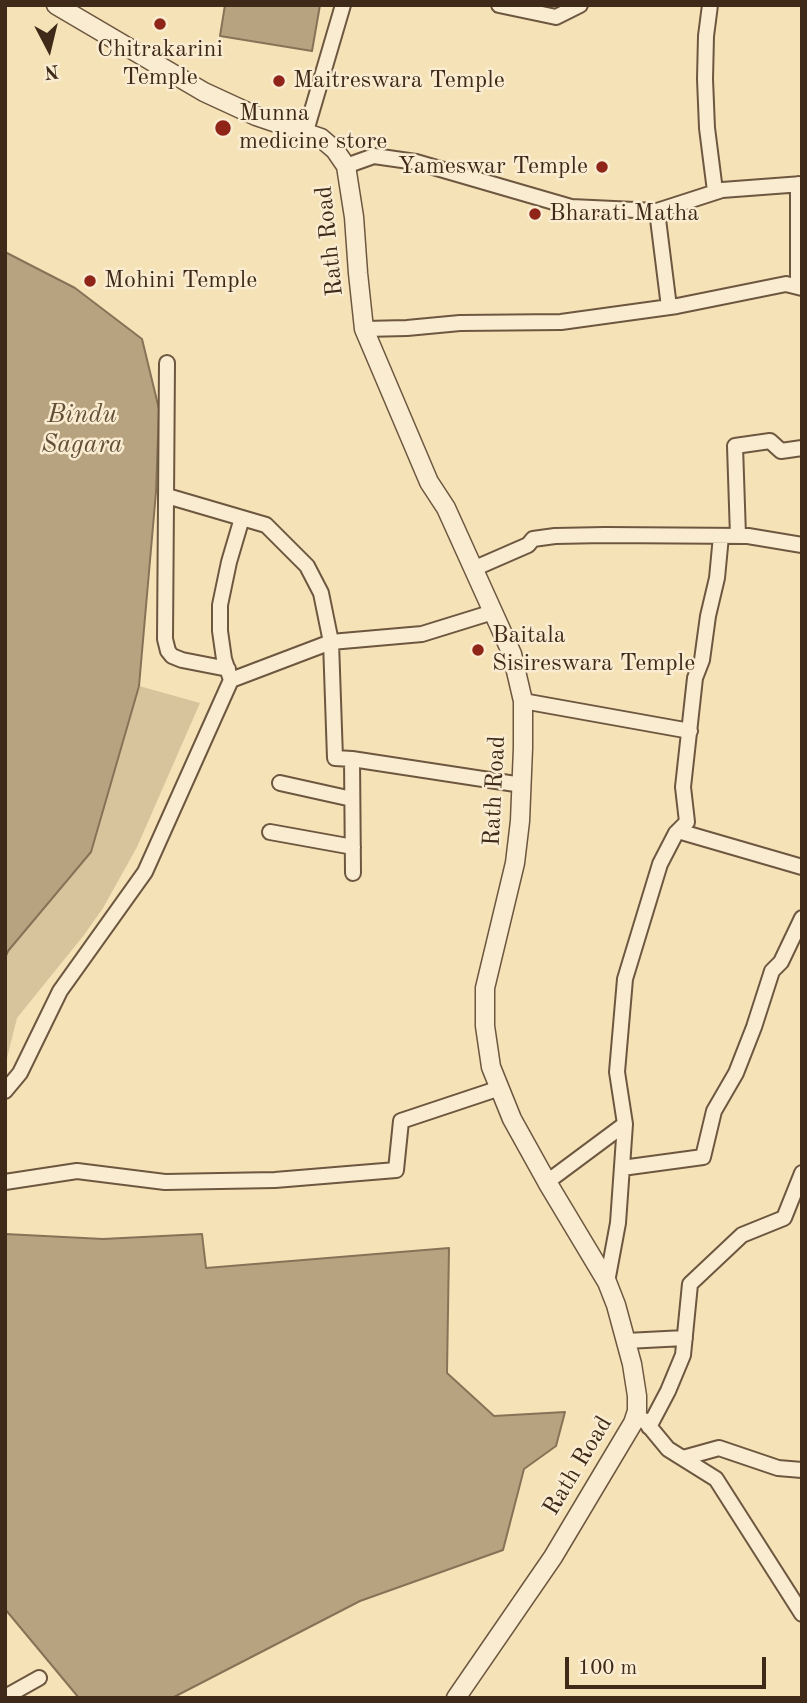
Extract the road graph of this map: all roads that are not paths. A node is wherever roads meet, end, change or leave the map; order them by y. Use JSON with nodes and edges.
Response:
{"nodes":[{"id":1,"x":56,"y":5,"type":"edge"},
{"id":2,"x":343,"y":5,"type":"edge"},
{"id":3,"x":499,"y":5,"type":"edge"},
{"id":4,"x":580,"y":5,"type":"edge"},
{"id":5,"x":710,"y":5,"type":"edge"},
{"id":6,"x":306,"y":131,"type":"junction"},
{"id":7,"x":346,"y":166,"type":"junction"},
{"id":8,"x":800,"y":184,"type":"edge"},
{"id":9,"x":715,"y":191,"type":"junction"},
{"id":10,"x":657,"y":211,"type":"junction"},
{"id":11,"x":800,"y":288,"type":"edge"},
{"id":12,"x":669,"y":307,"type":"junction"},
{"id":13,"x":364,"y":329,"type":"junction"},
{"id":14,"x":167,"y":363,"type":"dead end"},
{"id":15,"x":802,"y":449,"type":"edge"},
{"id":16,"x":167,"y":496,"type":"junction"},
{"id":17,"x":242,"y":518,"type":"junction"},
{"id":18,"x":721,"y":536,"type":"junction"},
{"id":19,"x":738,"y":536,"type":"junction"},
{"id":20,"x":802,"y":545,"type":"edge"},
{"id":21,"x":474,"y":569,"type":"junction"},
{"id":22,"x":493,"y":612,"type":"junction"},
{"id":23,"x":331,"y":642,"type":"junction"},
{"id":24,"x":229,"y":674,"type":"junction"},
{"id":25,"x":523,"y":701,"type":"junction"},
{"id":26,"x":690,"y":730,"type":"junction"},
{"id":27,"x":352,"y":759,"type":"junction"},
{"id":28,"x":280,"y":783,"type":"dead end"},
{"id":29,"x":522,"y":785,"type":"junction"},
{"id":30,"x":352,"y":799,"type":"junction"},
{"id":31,"x":678,"y":831,"type":"junction"},
{"id":32,"x":270,"y":832,"type":"dead end"},
{"id":33,"x":353,"y":847,"type":"junction"},
{"id":34,"x":802,"y":867,"type":"edge"},
{"id":35,"x":353,"y":873,"type":"dead end"},
{"id":36,"x":802,"y":918,"type":"edge"},
{"id":37,"x":5,"y":1091,"type":"edge"},
{"id":38,"x":500,"y":1092,"type":"junction"},
{"id":39,"x":625,"y":1124,"type":"junction"},
{"id":40,"x":622,"y":1168,"type":"junction"},
{"id":41,"x":802,"y":1173,"type":"edge"},
{"id":42,"x":5,"y":1182,"type":"edge"},
{"id":43,"x":547,"y":1182,"type":"junction"},
{"id":44,"x":607,"y":1282,"type":"junction"},
{"id":45,"x":685,"y":1338,"type":"junction"},
{"id":46,"x":626,"y":1341,"type":"junction"},
{"id":47,"x":638,"y":1411,"type":"junction"},
{"id":48,"x":649,"y":1427,"type":"junction"},
{"id":49,"x":683,"y":1458,"type":"junction"},
{"id":50,"x":802,"y":1470,"type":"edge"},
{"id":51,"x":801,"y":1612,"type":"edge"},
{"id":52,"x":39,"y":1678,"type":"dead end"},
{"id":53,"x":5,"y":1697,"type":"edge"},
{"id":54,"x":456,"y":1698,"type":"edge"}],
"edges":[{"from":1,"to":6,"type":"street","name":"Rath Road"},
{"from":2,"to":6,"type":"street"},
{"from":3,"to":4,"type":"street"},
{"from":5,"to":9,"type":"street"},
{"from":6,"to":7,"type":"street","name":"Rath Road"},
{"from":7,"to":10,"type":"street"},
{"from":7,"to":13,"type":"street","name":"Rath Road"},
{"from":8,"to":9,"type":"street"},
{"from":8,"to":11,"type":"street"},
{"from":9,"to":10,"type":"street"},
{"from":10,"to":12,"type":"street"},
{"from":11,"to":12,"type":"street"},
{"from":12,"to":13,"type":"street"},
{"from":13,"to":21,"type":"street","name":"Rath Road"},
{"from":14,"to":16,"type":"street"},
{"from":15,"to":19,"type":"street"},
{"from":16,"to":17,"type":"street"},
{"from":16,"to":24,"type":"street"},
{"from":17,"to":23,"type":"street"},
{"from":17,"to":24,"type":"street"},
{"from":18,"to":19,"type":"street"},
{"from":18,"to":21,"type":"street"},
{"from":18,"to":26,"type":"street"},
{"from":19,"to":20,"type":"street"},
{"from":21,"to":22,"type":"street","name":"Rath Road"},
{"from":22,"to":23,"type":"street"},
{"from":22,"to":25,"type":"street","name":"Rath Road"},
{"from":23,"to":24,"type":"street"},
{"from":23,"to":27,"type":"street"},
{"from":24,"to":37,"type":"street"},
{"from":25,"to":26,"type":"street"},
{"from":25,"to":29,"type":"street","name":"Rath Road"},
{"from":26,"to":31,"type":"street"},
{"from":27,"to":29,"type":"street"},
{"from":27,"to":30,"type":"street"},
{"from":28,"to":30,"type":"street"},
{"from":29,"to":38,"type":"street","name":"Rath Road"},
{"from":30,"to":33,"type":"street"},
{"from":31,"to":34,"type":"street"},
{"from":31,"to":39,"type":"street"},
{"from":32,"to":33,"type":"street"},
{"from":33,"to":35,"type":"street"},
{"from":36,"to":40,"type":"street"},
{"from":38,"to":42,"type":"street"},
{"from":38,"to":43,"type":"street","name":"Rath Road"},
{"from":39,"to":40,"type":"street"},
{"from":39,"to":43,"type":"street"},
{"from":40,"to":44,"type":"street"},
{"from":41,"to":45,"type":"street"},
{"from":43,"to":44,"type":"street","name":"Rath Road"},
{"from":44,"to":46,"type":"street","name":"Rath Road"},
{"from":45,"to":46,"type":"street"},
{"from":45,"to":48,"type":"street"},
{"from":46,"to":47,"type":"street","name":"Rath Road"},
{"from":47,"to":48,"type":"street"},
{"from":47,"to":54,"type":"street","name":"Rath Road"},
{"from":48,"to":49,"type":"street"},
{"from":49,"to":50,"type":"street"},
{"from":49,"to":51,"type":"street"},
{"from":52,"to":53,"type":"street"}]}
